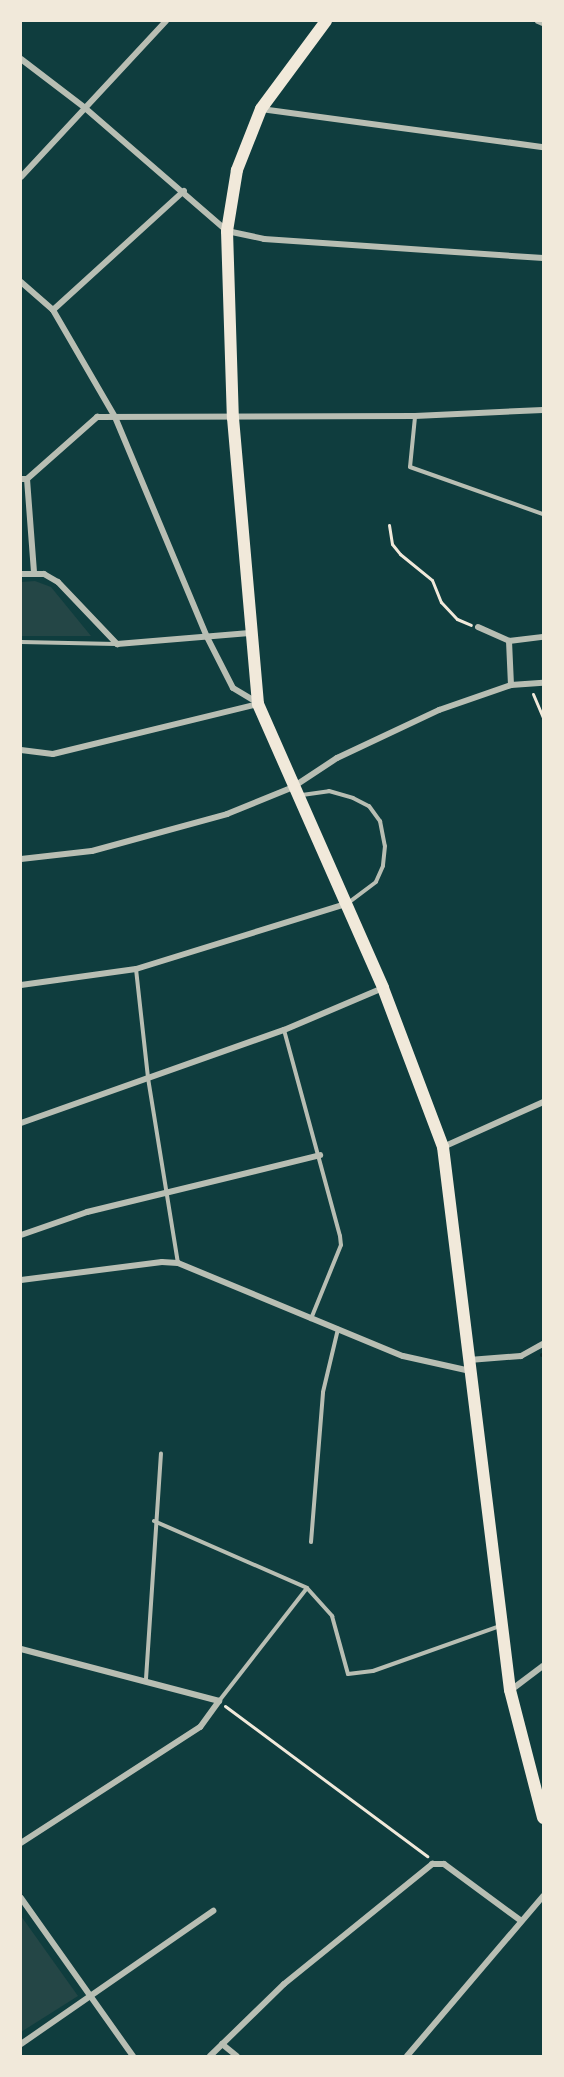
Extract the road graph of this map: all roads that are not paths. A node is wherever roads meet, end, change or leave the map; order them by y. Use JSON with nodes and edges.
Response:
{"nodes":[{"id":1,"x":166,"y":21,"type":"edge"},
{"id":2,"x":326,"y":21,"type":"edge"},
{"id":3,"x":538,"y":21,"type":"edge"},
{"id":4,"x":543,"y":23,"type":"edge"},
{"id":5,"x":21,"y":59,"type":"edge"},
{"id":6,"x":85,"y":108,"type":"junction"},
{"id":7,"x":261,"y":109,"type":"junction"},
{"id":8,"x":543,"y":147,"type":"edge"},
{"id":9,"x":21,"y":177,"type":"edge"},
{"id":10,"x":184,"y":190,"type":"junction"},
{"id":11,"x":227,"y":231,"type":"junction"},
{"id":12,"x":543,"y":258,"type":"edge"},
{"id":13,"x":21,"y":282,"type":"edge"},
{"id":14,"x":53,"y":310,"type":"junction"},
{"id":15,"x":543,"y":410,"type":"edge"},
{"id":16,"x":415,"y":416,"type":"junction"},
{"id":17,"x":115,"y":417,"type":"junction"},
{"id":18,"x":233,"y":418,"type":"junction"},
{"id":19,"x":24,"y":479,"type":"edge"},
{"id":20,"x":543,"y":514,"type":"edge"},
{"id":21,"x":34,"y":573,"type":"junction"},
{"id":22,"x":21,"y":574,"type":"edge"},
{"id":23,"x":478,"y":627,"type":"road end"},
{"id":24,"x":250,"y":633,"type":"junction"},
{"id":25,"x":207,"y":637,"type":"junction"},
{"id":26,"x":543,"y":638,"type":"edge"},
{"id":27,"x":509,"y":641,"type":"junction"},
{"id":28,"x":21,"y":642,"type":"edge"},
{"id":29,"x":117,"y":644,"type":"junction"},
{"id":30,"x":543,"y":683,"type":"edge"},
{"id":31,"x":511,"y":685,"type":"junction"},
{"id":32,"x":258,"y":704,"type":"junction"},
{"id":33,"x":21,"y":750,"type":"edge"},
{"id":34,"x":295,"y":791,"type":"junction"},
{"id":35,"x":21,"y":859,"type":"edge"},
{"id":36,"x":346,"y":904,"type":"junction"},
{"id":37,"x":136,"y":969,"type":"junction"},
{"id":38,"x":21,"y":985,"type":"edge"},
{"id":39,"x":383,"y":988,"type":"junction"},
{"id":40,"x":284,"y":1030,"type":"junction"},
{"id":41,"x":148,"y":1078,"type":"junction"},
{"id":42,"x":543,"y":1102,"type":"edge"},
{"id":43,"x":21,"y":1123,"type":"edge"},
{"id":44,"x":443,"y":1147,"type":"junction"},
{"id":45,"x":320,"y":1155,"type":"junction"},
{"id":46,"x":167,"y":1193,"type":"junction"},
{"id":47,"x":21,"y":1235,"type":"edge"},
{"id":48,"x":178,"y":1263,"type":"junction"},
{"id":49,"x":21,"y":1280,"type":"edge"},
{"id":50,"x":311,"y":1320,"type":"junction"},
{"id":51,"x":338,"y":1329,"type":"junction"},
{"id":52,"x":543,"y":1344,"type":"edge"},
{"id":53,"x":470,"y":1366,"type":"junction"},
{"id":54,"x":161,"y":1454,"type":"dead end"},
{"id":55,"x":154,"y":1521,"type":"junction"},
{"id":56,"x":311,"y":1542,"type":"dead end"},
{"id":57,"x":307,"y":1588,"type":"junction"},
{"id":58,"x":501,"y":1626,"type":"junction"},
{"id":59,"x":21,"y":1649,"type":"edge"},
{"id":60,"x":543,"y":1666,"type":"edge"},
{"id":61,"x":146,"y":1679,"type":"junction"},
{"id":62,"x":510,"y":1690,"type":"junction"},
{"id":63,"x":219,"y":1701,"type":"junction"},
{"id":64,"x":543,"y":1818,"type":"edge"},
{"id":65,"x":21,"y":1844,"type":"edge"},
{"id":66,"x":543,"y":1896,"type":"edge"},
{"id":67,"x":21,"y":1898,"type":"edge"},
{"id":68,"x":213,"y":1911,"type":"dead end"},
{"id":69,"x":520,"y":1920,"type":"junction"},
{"id":70,"x":94,"y":1997,"type":"junction"},
{"id":71,"x":21,"y":2044,"type":"edge"},
{"id":72,"x":222,"y":2044,"type":"junction"},
{"id":73,"x":133,"y":2056,"type":"edge"},
{"id":74,"x":210,"y":2056,"type":"edge"},
{"id":75,"x":237,"y":2056,"type":"edge"},
{"id":76,"x":407,"y":2056,"type":"edge"}],
"edges":[{"from":1,"to":6,"type":"street"},
{"from":2,"to":7,"type":"main road"},
{"from":3,"to":4,"type":"street"},
{"from":5,"to":6,"type":"street"},
{"from":6,"to":9,"type":"street"},
{"from":6,"to":10,"type":"street"},
{"from":7,"to":8,"type":"street"},
{"from":7,"to":11,"type":"main road"},
{"from":10,"to":11,"type":"street"},
{"from":10,"to":14,"type":"street"},
{"from":11,"to":12,"type":"street"},
{"from":11,"to":18,"type":"main road"},
{"from":13,"to":14,"type":"street"},
{"from":14,"to":17,"type":"street"},
{"from":15,"to":16,"type":"street"},
{"from":16,"to":18,"type":"street"},
{"from":16,"to":20,"type":"lane"},
{"from":17,"to":18,"type":"street"},
{"from":17,"to":19,"type":"street"},
{"from":17,"to":25,"type":"street"},
{"from":18,"to":24,"type":"main road"},
{"from":19,"to":21,"type":"street"},
{"from":21,"to":22,"type":"street"},
{"from":21,"to":29,"type":"street"},
{"from":23,"to":27,"type":"street"},
{"from":24,"to":25,"type":"street"},
{"from":24,"to":32,"type":"main road"},
{"from":25,"to":29,"type":"street"},
{"from":25,"to":32,"type":"street"},
{"from":26,"to":27,"type":"street"},
{"from":27,"to":31,"type":"street"},
{"from":28,"to":29,"type":"lane"},
{"from":30,"to":31,"type":"street"},
{"from":31,"to":34,"type":"street"},
{"from":32,"to":33,"type":"street"},
{"from":32,"to":34,"type":"main road"},
{"from":34,"to":35,"type":"street"},
{"from":34,"to":36,"type":"main road"},
{"from":34,"to":36,"type":"lane"},
{"from":36,"to":37,"type":"street"},
{"from":36,"to":39,"type":"main road"},
{"from":37,"to":38,"type":"street"},
{"from":37,"to":41,"type":"lane"},
{"from":39,"to":40,"type":"street"},
{"from":39,"to":44,"type":"main road"},
{"from":40,"to":41,"type":"street"},
{"from":40,"to":45,"type":"lane"},
{"from":41,"to":43,"type":"street"},
{"from":41,"to":46,"type":"lane"},
{"from":42,"to":44,"type":"street"},
{"from":44,"to":53,"type":"main road"},
{"from":45,"to":46,"type":"street"},
{"from":45,"to":50,"type":"lane"},
{"from":46,"to":47,"type":"street"},
{"from":46,"to":48,"type":"lane"},
{"from":48,"to":49,"type":"street"},
{"from":48,"to":50,"type":"street"},
{"from":50,"to":51,"type":"street"},
{"from":51,"to":53,"type":"street"},
{"from":51,"to":56,"type":"lane"},
{"from":52,"to":53,"type":"street"},
{"from":53,"to":58,"type":"main road"},
{"from":54,"to":55,"type":"lane"},
{"from":55,"to":57,"type":"lane"},
{"from":55,"to":61,"type":"lane"},
{"from":57,"to":58,"type":"lane"},
{"from":57,"to":63,"type":"lane"},
{"from":58,"to":62,"type":"main road"},
{"from":59,"to":61,"type":"street"},
{"from":60,"to":62,"type":"street"},
{"from":61,"to":63,"type":"street"},
{"from":62,"to":64,"type":"main road"},
{"from":63,"to":65,"type":"street"},
{"from":66,"to":69,"type":"street"},
{"from":67,"to":70,"type":"street"},
{"from":68,"to":70,"type":"street"},
{"from":69,"to":72,"type":"street"},
{"from":69,"to":76,"type":"street"},
{"from":70,"to":71,"type":"street"},
{"from":70,"to":73,"type":"street"},
{"from":72,"to":74,"type":"street"},
{"from":72,"to":75,"type":"street"}]}
